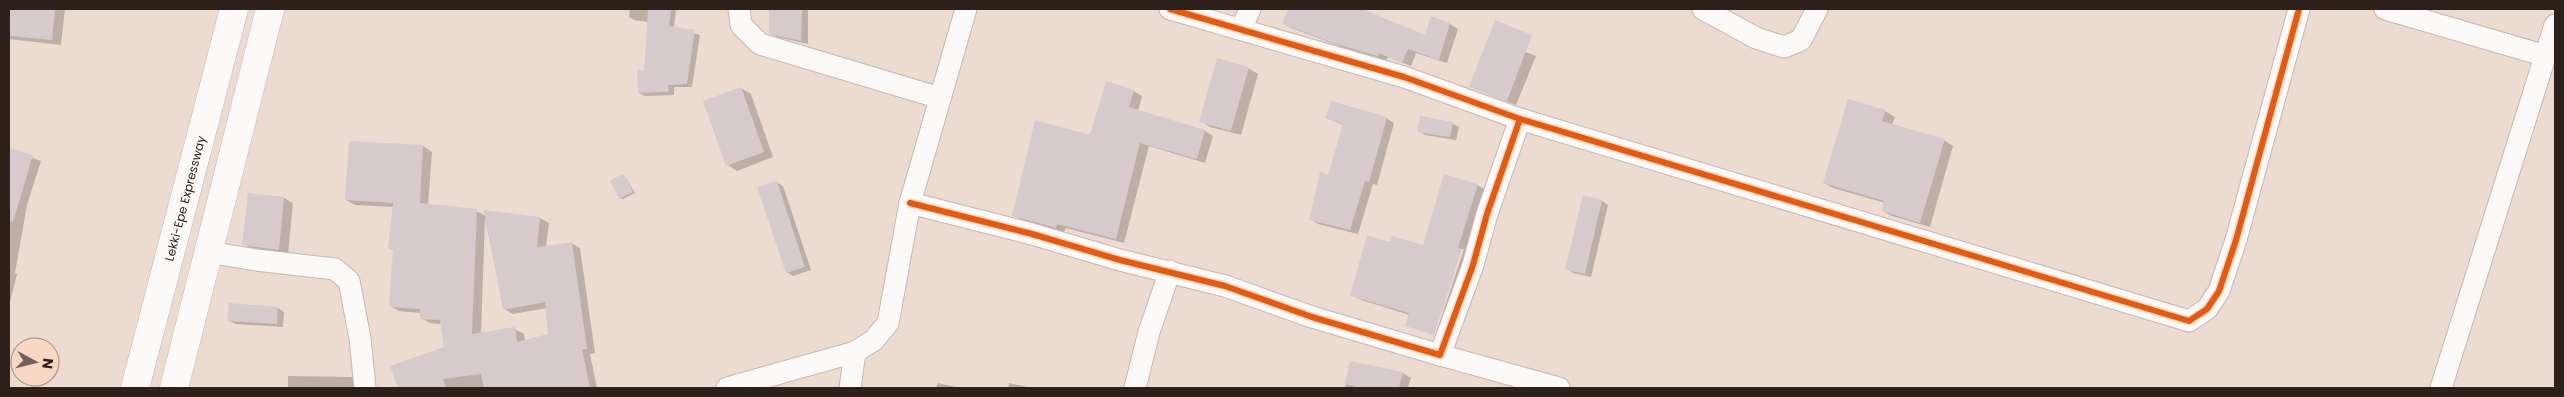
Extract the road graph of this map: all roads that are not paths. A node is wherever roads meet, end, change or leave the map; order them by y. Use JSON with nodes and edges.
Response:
{"nodes":[{"id":1,"x":234,"y":9,"type":"edge"},
{"id":2,"x":270,"y":9,"type":"edge"},
{"id":3,"x":739,"y":9,"type":"edge"},
{"id":4,"x":966,"y":9,"type":"edge"},
{"id":5,"x":1170,"y":9,"type":"edge"},
{"id":6,"x":1250,"y":9,"type":"edge"},
{"id":7,"x":1703,"y":9,"type":"edge"},
{"id":8,"x":1816,"y":9,"type":"edge"},
{"id":9,"x":2299,"y":9,"type":"edge"},
{"id":10,"x":2385,"y":9,"type":"edge"},
{"id":11,"x":2555,"y":25,"type":"edge"},
{"id":12,"x":1241,"y":29,"type":"junction"},
{"id":13,"x":2546,"y":56,"type":"junction"},
{"id":14,"x":940,"y":98,"type":"junction"},
{"id":15,"x":1520,"y":119,"type":"junction"},
{"id":16,"x":910,"y":203,"type":"junction"},
{"id":17,"x":208,"y":252,"type":"junction"},
{"id":18,"x":1170,"y":271,"type":"junction"},
{"id":19,"x":855,"y":352,"type":"junction"},
{"id":20,"x":1440,"y":355,"type":"junction"},
{"id":21,"x":135,"y":388,"type":"edge"},
{"id":22,"x":174,"y":388,"type":"edge"},
{"id":23,"x":365,"y":388,"type":"edge"},
{"id":24,"x":727,"y":388,"type":"edge"},
{"id":25,"x":850,"y":388,"type":"edge"},
{"id":26,"x":1135,"y":388,"type":"edge"},
{"id":27,"x":1560,"y":388,"type":"edge"},
{"id":28,"x":2440,"y":388,"type":"edge"}],
"edges":[{"from":1,"to":21,"type":"highway","name":"Lekki-Epe Expressway"},
{"from":2,"to":17,"type":"highway"},
{"from":3,"to":14,"type":"street"},
{"from":4,"to":14,"type":"street"},
{"from":5,"to":12,"type":"street"},
{"from":6,"to":12,"type":"street"},
{"from":7,"to":8,"type":"street"},
{"from":9,"to":15,"type":"street"},
{"from":10,"to":13,"type":"street"},
{"from":11,"to":13,"type":"street"},
{"from":12,"to":15,"type":"street"},
{"from":13,"to":28,"type":"street"},
{"from":14,"to":16,"type":"street"},
{"from":15,"to":20,"type":"street"},
{"from":16,"to":18,"type":"street"},
{"from":16,"to":19,"type":"street"},
{"from":17,"to":22,"type":"highway"},
{"from":17,"to":23,"type":"street"},
{"from":18,"to":20,"type":"street"},
{"from":18,"to":26,"type":"street"},
{"from":19,"to":24,"type":"street"},
{"from":19,"to":25,"type":"street"},
{"from":20,"to":27,"type":"street"}]}
